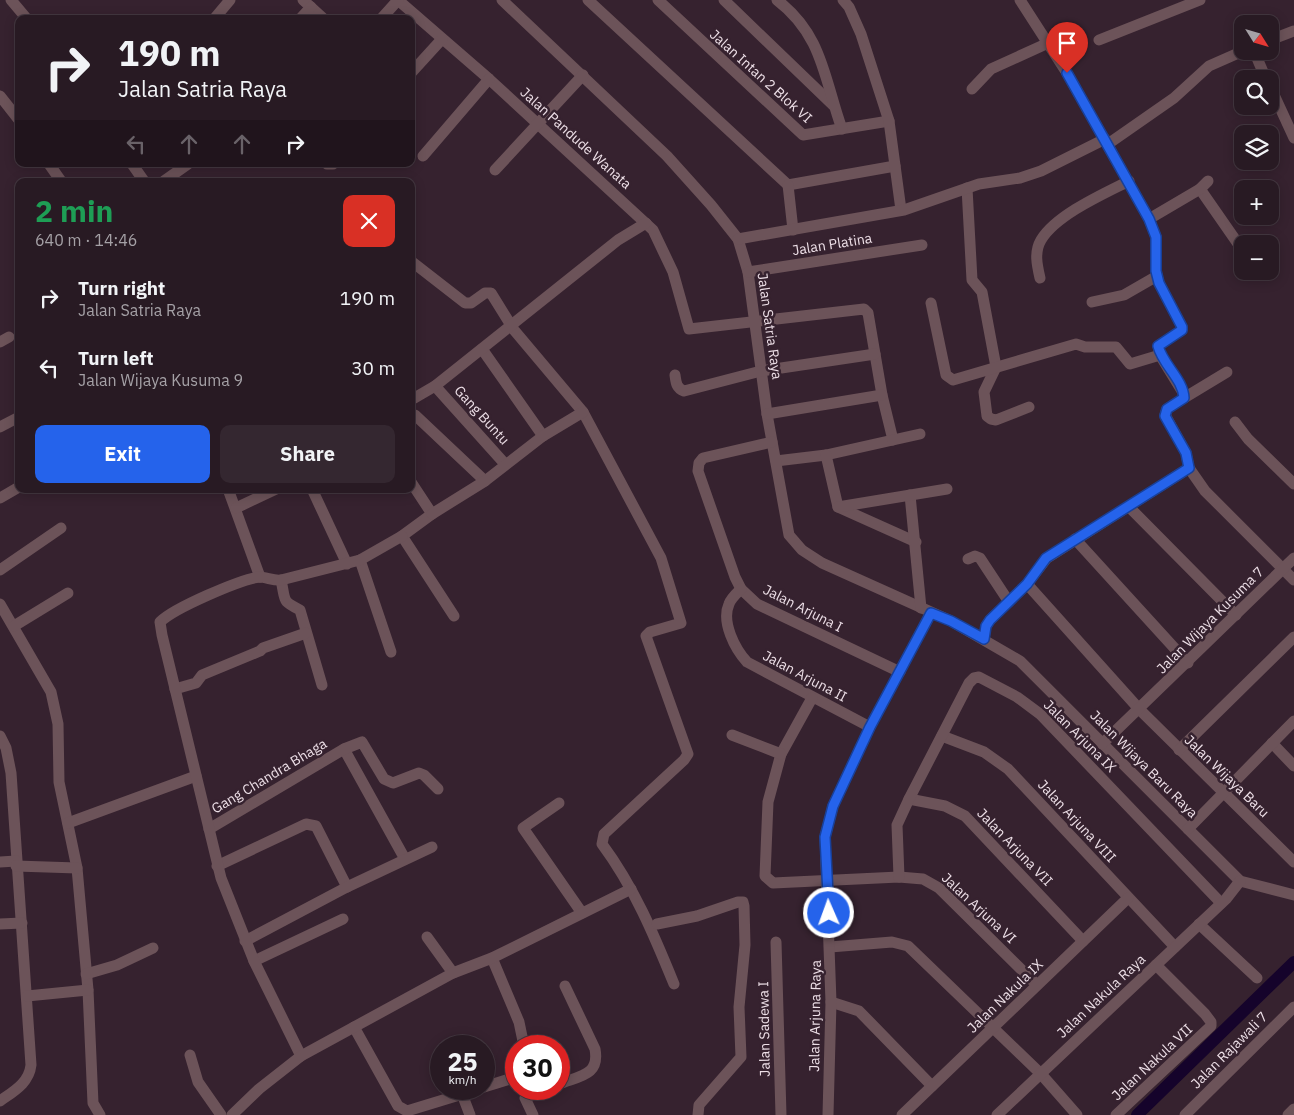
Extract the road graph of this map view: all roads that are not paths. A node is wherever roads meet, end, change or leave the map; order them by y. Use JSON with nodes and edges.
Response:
{"nodes":[{"id":1,"x":11,"y":0,"type":"edge"},
{"id":2,"x":230,"y":0,"type":"edge"},
{"id":3,"x":398,"y":0,"type":"edge"},
{"id":4,"x":502,"y":0,"type":"edge"},
{"id":5,"x":588,"y":0,"type":"edge"},
{"id":6,"x":658,"y":0,"type":"edge"},
{"id":7,"x":724,"y":0,"type":"edge"},
{"id":8,"x":777,"y":0,"type":"edge"},
{"id":9,"x":843,"y":0,"type":"edge"},
{"id":10,"x":1020,"y":0,"type":"edge"},
{"id":11,"x":1200,"y":0,"type":"edge"},
{"id":12,"x":307,"y":3,"type":"edge"},
{"id":13,"x":23,"y":15,"type":"edge"},
{"id":14,"x":217,"y":15,"type":"edge"},
{"id":15,"x":302,"y":15,"type":"edge"},
{"id":16,"x":320,"y":15,"type":"edge"},
{"id":17,"x":384,"y":15,"type":"edge"},
{"id":18,"x":415,"y":15,"type":"edge"},
{"id":19,"x":415,"y":15,"type":"edge"},
{"id":20,"x":1294,"y":31,"type":"edge"},
{"id":21,"x":1279,"y":37,"type":"edge"},
{"id":22,"x":442,"y":39,"type":"junction"},
{"id":23,"x":1099,"y":40,"type":"dead end"},
{"id":24,"x":1046,"y":44,"type":"junction"},
{"id":25,"x":1234,"y":55,"type":"edge"},
{"id":26,"x":415,"y":69,"type":"edge"},
{"id":27,"x":583,"y":75,"type":"junction"},
{"id":28,"x":489,"y":79,"type":"junction"},
{"id":29,"x":972,"y":89,"type":"dead end"},
{"id":30,"x":0,"y":96,"type":"edge"},
{"id":31,"x":833,"y":105,"type":"junction"},
{"id":32,"x":1279,"y":106,"type":"edge"},
{"id":33,"x":15,"y":115,"type":"edge"},
{"id":34,"x":889,"y":121,"type":"junction"},
{"id":35,"x":536,"y":125,"type":"junction"},
{"id":36,"x":842,"y":129,"type":"junction"},
{"id":37,"x":1294,"y":138,"type":"edge"},
{"id":38,"x":1107,"y":141,"type":"junction"},
{"id":39,"x":423,"y":156,"type":"dead end"},
{"id":40,"x":895,"y":166,"type":"junction"},
{"id":41,"x":51,"y":167,"type":"edge"},
{"id":42,"x":134,"y":167,"type":"edge"},
{"id":43,"x":184,"y":167,"type":"edge"},
{"id":44,"x":495,"y":170,"type":"dead end"},
{"id":45,"x":59,"y":178,"type":"edge"},
{"id":46,"x":142,"y":178,"type":"edge"},
{"id":47,"x":168,"y":178,"type":"edge"},
{"id":48,"x":1129,"y":181,"type":"junction"},
{"id":49,"x":788,"y":185,"type":"junction"},
{"id":50,"x":967,"y":188,"type":"junction"},
{"id":51,"x":901,"y":210,"type":"junction"},
{"id":52,"x":1149,"y":219,"type":"junction"},
{"id":53,"x":646,"y":223,"type":"junction"},
{"id":54,"x":793,"y":230,"type":"junction"},
{"id":55,"x":1234,"y":236,"type":"edge"},
{"id":56,"x":738,"y":239,"type":"junction"},
{"id":57,"x":922,"y":245,"type":"dead end"},
{"id":58,"x":415,"y":264,"type":"edge"},
{"id":59,"x":748,"y":272,"type":"junction"},
{"id":60,"x":1157,"y":276,"type":"junction"},
{"id":61,"x":1040,"y":278,"type":"dead end"},
{"id":62,"x":1092,"y":302,"type":"dead end"},
{"id":63,"x":931,"y":304,"type":"dead end"},
{"id":64,"x":754,"y":322,"type":"junction"},
{"id":65,"x":512,"y":327,"type":"junction"},
{"id":66,"x":482,"y":349,"type":"junction"},
{"id":67,"x":875,"y":354,"type":"junction"},
{"id":68,"x":1160,"y":355,"type":"junction"},
{"id":69,"x":996,"y":367,"type":"junction"},
{"id":70,"x":761,"y":371,"type":"junction"},
{"id":71,"x":1227,"y":372,"type":"dead end"},
{"id":72,"x":675,"y":375,"type":"dead end"},
{"id":73,"x":435,"y":386,"type":"junction"},
{"id":74,"x":415,"y":394,"type":"edge"},
{"id":75,"x":882,"y":395,"type":"junction"},
{"id":76,"x":1184,"y":398,"type":"junction"},
{"id":77,"x":1029,"y":407,"type":"dead end"},
{"id":78,"x":583,"y":412,"type":"junction"},
{"id":79,"x":767,"y":414,"type":"junction"},
{"id":80,"x":415,"y":415,"type":"dead end"},
{"id":81,"x":15,"y":419,"type":"edge"},
{"id":82,"x":1235,"y":422,"type":"dead end"},
{"id":83,"x":0,"y":427,"type":"edge"},
{"id":84,"x":920,"y":434,"type":"dead end"},
{"id":85,"x":543,"y":436,"type":"junction"},
{"id":86,"x":893,"y":440,"type":"junction"},
{"id":87,"x":772,"y":442,"type":"junction"},
{"id":88,"x":826,"y":454,"type":"junction"},
{"id":89,"x":776,"y":461,"type":"junction"},
{"id":90,"x":505,"y":464,"type":"junction"},
{"id":91,"x":1189,"y":468,"type":"junction"},
{"id":92,"x":485,"y":482,"type":"junction"},
{"id":93,"x":1294,"y":484,"type":"edge"},
{"id":94,"x":415,"y":488,"type":"edge"},
{"id":95,"x":15,"y":489,"type":"edge"},
{"id":96,"x":947,"y":489,"type":"dead end"},
{"id":97,"x":230,"y":493,"type":"edge"},
{"id":98,"x":268,"y":493,"type":"edge"},
{"id":99,"x":314,"y":493,"type":"edge"},
{"id":100,"x":910,"y":495,"type":"junction"},
{"id":101,"x":0,"y":498,"type":"edge"},
{"id":102,"x":838,"y":507,"type":"junction"},
{"id":103,"x":1129,"y":507,"type":"junction"},
{"id":104,"x":236,"y":508,"type":"junction"},
{"id":105,"x":432,"y":514,"type":"junction"},
{"id":106,"x":61,"y":528,"type":"dead end"},
{"id":107,"x":402,"y":536,"type":"junction"},
{"id":108,"x":1075,"y":538,"type":"junction"},
{"id":109,"x":916,"y":542,"type":"junction"},
{"id":110,"x":1294,"y":558,"type":"edge"},
{"id":111,"x":968,"y":559,"type":"dead end"},
{"id":112,"x":360,"y":560,"type":"junction"},
{"id":113,"x":347,"y":564,"type":"junction"},
{"id":114,"x":1283,"y":569,"type":"junction"},
{"id":115,"x":0,"y":570,"type":"edge"},
{"id":116,"x":260,"y":577,"type":"junction"},
{"id":117,"x":281,"y":580,"type":"junction"},
{"id":118,"x":1294,"y":580,"type":"edge"},
{"id":119,"x":1027,"y":584,"type":"junction"},
{"id":120,"x":741,"y":589,"type":"junction"},
{"id":121,"x":68,"y":594,"type":"dead end"},
{"id":122,"x":1009,"y":602,"type":"junction"},
{"id":123,"x":0,"y":604,"type":"edge"},
{"id":124,"x":926,"y":610,"type":"junction"},
{"id":125,"x":1236,"y":615,"type":"junction"},
{"id":126,"x":454,"y":616,"type":"dead end"},
{"id":127,"x":14,"y":626,"type":"junction"},
{"id":128,"x":306,"y":633,"type":"junction"},
{"id":129,"x":1294,"y":637,"type":"edge"},
{"id":130,"x":982,"y":638,"type":"junction"},
{"id":131,"x":391,"y":652,"type":"dead end"},
{"id":132,"x":1188,"y":662,"type":"junction"},
{"id":133,"x":897,"y":670,"type":"junction"},
{"id":134,"x":322,"y":685,"type":"dead end"},
{"id":135,"x":175,"y":689,"type":"junction"},
{"id":136,"x":812,"y":698,"type":"junction"},
{"id":137,"x":1140,"y":710,"type":"junction"},
{"id":138,"x":1294,"y":721,"type":"edge"},
{"id":139,"x":870,"y":727,"type":"junction"},
{"id":140,"x":732,"y":735,"type":"dead end"},
{"id":141,"x":0,"y":736,"type":"edge"},
{"id":142,"x":942,"y":736,"type":"junction"},
{"id":143,"x":1272,"y":743,"type":"junction"},
{"id":144,"x":1102,"y":744,"type":"junction"},
{"id":145,"x":344,"y":749,"type":"junction"},
{"id":146,"x":1179,"y":750,"type":"junction"},
{"id":147,"x":781,"y":754,"type":"junction"},
{"id":148,"x":1294,"y":766,"type":"edge"},
{"id":149,"x":196,"y":776,"type":"junction"},
{"id":150,"x":438,"y":789,"type":"dead end"},
{"id":151,"x":1225,"y":793,"type":"junction"},
{"id":152,"x":909,"y":799,"type":"junction"},
{"id":153,"x":558,"y":803,"type":"dead end"},
{"id":154,"x":68,"y":823,"type":"junction"},
{"id":155,"x":209,"y":829,"type":"junction"},
{"id":156,"x":1188,"y":829,"type":"junction"},
{"id":157,"x":432,"y":847,"type":"dead end"},
{"id":158,"x":404,"y":859,"type":"junction"},
{"id":159,"x":0,"y":862,"type":"edge"},
{"id":160,"x":1294,"y":862,"type":"edge"},
{"id":161,"x":16,"y":864,"type":"junction"},
{"id":162,"x":217,"y":866,"type":"junction"},
{"id":163,"x":77,"y":868,"type":"junction"},
{"id":164,"x":899,"y":877,"type":"junction"},
{"id":165,"x":828,"y":880,"type":"junction"},
{"id":166,"x":1237,"y":886,"type":"junction"},
{"id":167,"x":347,"y":887,"type":"junction"},
{"id":168,"x":631,"y":889,"type":"junction"},
{"id":169,"x":1294,"y":895,"type":"edge"},
{"id":170,"x":1128,"y":898,"type":"junction"},
{"id":171,"x":1223,"y":901,"type":"junction"},
{"id":172,"x":582,"y":913,"type":"junction"},
{"id":173,"x":343,"y":919,"type":"dead end"},
{"id":174,"x":22,"y":923,"type":"junction"},
{"id":175,"x":0,"y":924,"type":"edge"},
{"id":176,"x":657,"y":924,"type":"dead end"},
{"id":177,"x":1199,"y":924,"type":"junction"},
{"id":178,"x":427,"y":937,"type":"dead end"},
{"id":179,"x":245,"y":941,"type":"junction"},
{"id":180,"x":1083,"y":941,"type":"junction"},
{"id":181,"x":776,"y":942,"type":"dead end"},
{"id":182,"x":830,"y":947,"type":"junction"},
{"id":183,"x":1175,"y":947,"type":"junction"},
{"id":184,"x":153,"y":948,"type":"dead end"},
{"id":185,"x":492,"y":958,"type":"junction"},
{"id":186,"x":254,"y":961,"type":"junction"},
{"id":187,"x":1156,"y":965,"type":"junction"},
{"id":188,"x":453,"y":973,"type":"junction"},
{"id":189,"x":86,"y":974,"type":"junction"},
{"id":190,"x":1257,"y":978,"type":"dead end"},
{"id":191,"x":674,"y":984,"type":"dead end"},
{"id":192,"x":1037,"y":985,"type":"junction"},
{"id":193,"x":565,"y":986,"type":"dead end"},
{"id":194,"x":88,"y":990,"type":"junction"},
{"id":195,"x":27,"y":996,"type":"junction"},
{"id":196,"x":832,"y":1002,"type":"junction"},
{"id":197,"x":1294,"y":1007,"type":"edge"},
{"id":198,"x":354,"y":1027,"type":"junction"},
{"id":199,"x":993,"y":1027,"type":"junction"},
{"id":200,"x":522,"y":1035,"type":"edge"},
{"id":201,"x":190,"y":1056,"type":"dead end"},
{"id":202,"x":301,"y":1056,"type":"junction"},
{"id":203,"x":1040,"y":1074,"type":"junction"},
{"id":204,"x":570,"y":1080,"type":"edge"},
{"id":205,"x":932,"y":1086,"type":"junction"},
{"id":206,"x":443,"y":1100,"type":"edge"},
{"id":207,"x":464,"y":1100,"type":"edge"},
{"id":208,"x":526,"y":1100,"type":"edge"},
{"id":209,"x":0,"y":1101,"type":"edge"},
{"id":210,"x":100,"y":1115,"type":"edge"},
{"id":211,"x":221,"y":1115,"type":"edge"},
{"id":212,"x":232,"y":1115,"type":"edge"},
{"id":213,"x":470,"y":1115,"type":"edge"},
{"id":214,"x":533,"y":1115,"type":"edge"},
{"id":215,"x":698,"y":1115,"type":"edge"},
{"id":216,"x":781,"y":1115,"type":"edge"},
{"id":217,"x":828,"y":1115,"type":"edge"},
{"id":218,"x":902,"y":1115,"type":"edge"},
{"id":219,"x":998,"y":1115,"type":"edge"},
{"id":220,"x":1077,"y":1115,"type":"edge"},
{"id":221,"x":1116,"y":1115,"type":"edge"},
{"id":222,"x":1185,"y":1115,"type":"edge"}],
"edges":[{"from":1,"to":13,"type":"street"},
{"from":2,"to":14,"type":"street"},
{"from":3,"to":17,"type":"street"},
{"from":3,"to":19,"type":"street","name":"Jalan Pandude Wanata"},
{"from":4,"to":27,"type":"street","name":"Jalan Satria Raya"},
{"from":5,"to":49,"type":"street"},
{"from":6,"to":36,"type":"street","name":"Jalan Intan 2 Blok VI"},
{"from":7,"to":31,"type":"street"},
{"from":8,"to":31,"type":"street"},
{"from":9,"to":34,"type":"street"},
{"from":10,"to":24,"type":"street"},
{"from":11,"to":23,"type":"street"},
{"from":12,"to":15,"type":"street"},
{"from":12,"to":16,"type":"street"},
{"from":18,"to":22,"type":"street","name":"Jalan Pandude Wanata"},
{"from":20,"to":21,"type":"street"},
{"from":22,"to":26,"type":"street"},
{"from":22,"to":28,"type":"street","name":"Jalan Pandude Wanata"},
{"from":24,"to":29,"type":"street"},
{"from":24,"to":38,"type":"street"},
{"from":25,"to":38,"type":"street"},
{"from":27,"to":35,"type":"street"},
{"from":27,"to":56,"type":"street","name":"Jalan Satria Raya"},
{"from":28,"to":35,"type":"street","name":"Jalan Pandude Wanata"},
{"from":28,"to":39,"type":"street"},
{"from":30,"to":33,"type":"street"},
{"from":31,"to":36,"type":"street"},
{"from":32,"to":37,"type":"street"},
{"from":34,"to":36,"type":"street","name":"Jalan Intan 2 Blok VI"},
{"from":34,"to":40,"type":"street"},
{"from":35,"to":44,"type":"street"},
{"from":35,"to":53,"type":"street","name":"Jalan Pandude Wanata"},
{"from":38,"to":48,"type":"street"},
{"from":38,"to":50,"type":"street"},
{"from":40,"to":49,"type":"street"},
{"from":40,"to":51,"type":"street"},
{"from":41,"to":45,"type":"street"},
{"from":42,"to":46,"type":"street"},
{"from":43,"to":47,"type":"street"},
{"from":48,"to":52,"type":"street"},
{"from":48,"to":61,"type":"street"},
{"from":49,"to":54,"type":"street"},
{"from":50,"to":51,"type":"street"},
{"from":50,"to":69,"type":"street"},
{"from":51,"to":54,"type":"street"},
{"from":52,"to":55,"type":"street"},
{"from":52,"to":60,"type":"street"},
{"from":53,"to":64,"type":"street","name":"Jalan Pandude Wanata"},
{"from":53,"to":65,"type":"street"},
{"from":54,"to":56,"type":"street"},
{"from":56,"to":59,"type":"street","name":"Jalan Satria Raya"},
{"from":57,"to":59,"type":"street","name":"Jalan Platina"},
{"from":58,"to":65,"type":"street"},
{"from":59,"to":64,"type":"street","name":"Jalan Satria Raya"},
{"from":60,"to":62,"type":"street"},
{"from":60,"to":68,"type":"street"},
{"from":63,"to":69,"type":"street"},
{"from":64,"to":67,"type":"street"},
{"from":64,"to":70,"type":"street","name":"Jalan Satria Raya"},
{"from":65,"to":66,"type":"street"},
{"from":65,"to":78,"type":"street"},
{"from":66,"to":73,"type":"street"},
{"from":66,"to":85,"type":"street"},
{"from":67,"to":70,"type":"street"},
{"from":67,"to":75,"type":"street"},
{"from":68,"to":69,"type":"street"},
{"from":68,"to":76,"type":"street"},
{"from":69,"to":77,"type":"street"},
{"from":70,"to":72,"type":"street"},
{"from":70,"to":79,"type":"street","name":"Jalan Satria Raya"},
{"from":71,"to":76,"type":"street"},
{"from":73,"to":74,"type":"street"},
{"from":73,"to":90,"type":"street","name":"Gang Buntu"},
{"from":75,"to":79,"type":"street"},
{"from":75,"to":86,"type":"street"},
{"from":76,"to":91,"type":"street"},
{"from":78,"to":85,"type":"street"},
{"from":78,"to":168,"type":"street"},
{"from":79,"to":87,"type":"street","name":"Jalan Satria Raya"},
{"from":80,"to":92,"type":"street"},
{"from":81,"to":83,"type":"street"},
{"from":82,"to":93,"type":"street"},
{"from":84,"to":86,"type":"street"},
{"from":85,"to":90,"type":"street"},
{"from":86,"to":88,"type":"street"},
{"from":87,"to":89,"type":"street","name":"Jalan Satria Raya"},
{"from":87,"to":120,"type":"street","name":"Jalan Arjuna I"},
{"from":88,"to":89,"type":"street"},
{"from":88,"to":102,"type":"street"},
{"from":89,"to":124,"type":"street","name":"Jalan Satria Raya"},
{"from":90,"to":92,"type":"street"},
{"from":91,"to":103,"type":"street"},
{"from":91,"to":114,"type":"street"},
{"from":92,"to":105,"type":"street"},
{"from":94,"to":105,"type":"street"},
{"from":95,"to":101,"type":"street"},
{"from":96,"to":100,"type":"street"},
{"from":97,"to":104,"type":"street"},
{"from":98,"to":104,"type":"street"},
{"from":99,"to":113,"type":"street"},
{"from":100,"to":102,"type":"street"},
{"from":100,"to":109,"type":"street"},
{"from":102,"to":109,"type":"street"},
{"from":103,"to":108,"type":"street"},
{"from":103,"to":125,"type":"street"},
{"from":104,"to":116,"type":"street"},
{"from":105,"to":107,"type":"street"},
{"from":106,"to":115,"type":"street"},
{"from":107,"to":112,"type":"street"},
{"from":107,"to":126,"type":"street"},
{"from":108,"to":119,"type":"street"},
{"from":108,"to":132,"type":"street"},
{"from":109,"to":124,"type":"street"},
{"from":110,"to":114,"type":"street","name":"Jalan Wijaya Kusuma 7"},
{"from":111,"to":122,"type":"street"},
{"from":112,"to":113,"type":"street"},
{"from":112,"to":131,"type":"street"},
{"from":113,"to":117,"type":"street"},
{"from":114,"to":118,"type":"street"},
{"from":114,"to":125,"type":"street","name":"Jalan Wijaya Kusuma 7"},
{"from":116,"to":117,"type":"street"},
{"from":116,"to":135,"type":"street"},
{"from":117,"to":128,"type":"street"},
{"from":119,"to":122,"type":"street"},
{"from":119,"to":137,"type":"street","name":"Jalan Wijaya Baru"},
{"from":120,"to":133,"type":"street","name":"Jalan Arjuna I"},
{"from":120,"to":136,"type":"street","name":"Jalan Arjuna II"},
{"from":121,"to":127,"type":"street"},
{"from":122,"to":130,"type":"street"},
{"from":123,"to":127,"type":"street"},
{"from":124,"to":130,"type":"street","name":"Jalan Satria Raya"},
{"from":124,"to":133,"type":"street","name":"Jalan Arjuna Raya"},
{"from":125,"to":132,"type":"street","name":"Jalan Wijaya Kusuma 7"},
{"from":127,"to":154,"type":"street"},
{"from":128,"to":134,"type":"street"},
{"from":128,"to":135,"type":"street"},
{"from":129,"to":146,"type":"street"},
{"from":130,"to":144,"type":"street","name":"Jalan Wijaya Baru Raya"},
{"from":132,"to":137,"type":"street","name":"Jalan Wijaya Kusuma 7"},
{"from":133,"to":139,"type":"street","name":"Jalan Arjuna Raya"},
{"from":135,"to":149,"type":"street"},
{"from":136,"to":139,"type":"street","name":"Jalan Arjuna II"},
{"from":136,"to":147,"type":"street"},
{"from":137,"to":144,"type":"street","name":"Jalan Wijaya Kusuma 7"},
{"from":137,"to":146,"type":"street","name":"Jalan Wijaya Baru"},
{"from":138,"to":143,"type":"street"},
{"from":139,"to":165,"type":"street","name":"Jalan Arjuna Raya"},
{"from":140,"to":147,"type":"street"},
{"from":141,"to":161,"type":"street"},
{"from":142,"to":152,"type":"street","name":"Jalan Arjuna IX"},
{"from":142,"to":170,"type":"street","name":"Jalan Arjuna VIII"},
{"from":142,"to":171,"type":"street","name":"Jalan Arjuna IX"},
{"from":143,"to":148,"type":"street"},
{"from":143,"to":151,"type":"street"},
{"from":144,"to":156,"type":"street","name":"Jalan Wijaya Baru Raya"},
{"from":145,"to":150,"type":"street"},
{"from":145,"to":155,"type":"street","name":"Gang Chandra Bhaga"},
{"from":145,"to":158,"type":"street"},
{"from":146,"to":151,"type":"street","name":"Jalan Wijaya Baru"},
{"from":147,"to":165,"type":"street","name":"Jalan Arjuna VI"},
{"from":149,"to":154,"type":"street"},
{"from":149,"to":155,"type":"street"},
{"from":151,"to":156,"type":"street"},
{"from":151,"to":160,"type":"street","name":"Jalan Wijaya Baru"},
{"from":152,"to":164,"type":"street","name":"Jalan Arjuna IX"},
{"from":152,"to":180,"type":"street","name":"Jalan Arjuna VII"},
{"from":153,"to":172,"type":"street"},
{"from":154,"to":163,"type":"street"},
{"from":155,"to":162,"type":"street"},
{"from":156,"to":166,"type":"street","name":"Jalan Wijaya Baru Raya"},
{"from":157,"to":158,"type":"street"},
{"from":158,"to":167,"type":"street"},
{"from":159,"to":161,"type":"street"},
{"from":161,"to":163,"type":"street"},
{"from":161,"to":174,"type":"street"},
{"from":162,"to":167,"type":"street"},
{"from":162,"to":179,"type":"street"},
{"from":163,"to":189,"type":"street"},
{"from":164,"to":165,"type":"street","name":"Jalan Arjuna VI"},
{"from":164,"to":192,"type":"street","name":"Jalan Arjuna VI"},
{"from":165,"to":182,"type":"street","name":"Jalan Arjuna Raya"},
{"from":166,"to":169,"type":"street"},
{"from":166,"to":171,"type":"street","name":"Jalan Nakula Raya"},
{"from":167,"to":179,"type":"street"},
{"from":168,"to":172,"type":"street"},
{"from":168,"to":191,"type":"street"},
{"from":170,"to":180,"type":"street","name":"Jalan Nakula IX"},
{"from":170,"to":183,"type":"street","name":"Jalan Arjuna VIII"},
{"from":171,"to":177,"type":"street","name":"Jalan Nakula Raya"},
{"from":172,"to":185,"type":"street"},
{"from":173,"to":186,"type":"street"},
{"from":174,"to":175,"type":"street"},
{"from":174,"to":195,"type":"street"},
{"from":176,"to":215,"type":"street"},
{"from":177,"to":183,"type":"street","name":"Jalan Nakula Raya"},
{"from":177,"to":190,"type":"street"},
{"from":178,"to":188,"type":"street"},
{"from":179,"to":186,"type":"street"},
{"from":180,"to":192,"type":"street","name":"Jalan Nakula IX"},
{"from":181,"to":216,"type":"street","name":"Jalan Sadewa I"},
{"from":182,"to":196,"type":"street","name":"Jalan Arjuna Raya"},
{"from":182,"to":199,"type":"street"},
{"from":183,"to":187,"type":"street","name":"Jalan Nakula Raya"},
{"from":184,"to":189,"type":"street"},
{"from":185,"to":188,"type":"street"},
{"from":185,"to":200,"type":"street"},
{"from":186,"to":202,"type":"street"},
{"from":187,"to":203,"type":"street","name":"Jalan Nakula Raya"},
{"from":187,"to":221,"type":"street","name":"Jalan Nakula VII"},
{"from":188,"to":198,"type":"street"},
{"from":189,"to":194,"type":"street"},
{"from":192,"to":199,"type":"street","name":"Jalan Nakula IX"},
{"from":193,"to":204,"type":"street"},
{"from":194,"to":195,"type":"street"},
{"from":194,"to":210,"type":"street"},
{"from":195,"to":209,"type":"street"},
{"from":196,"to":205,"type":"street"},
{"from":196,"to":217,"type":"street","name":"Jalan Arjuna Raya"},
{"from":197,"to":222,"type":"street","name":"Jalan Rajawali 7"},
{"from":198,"to":202,"type":"street"},
{"from":198,"to":206,"type":"street"},
{"from":199,"to":203,"type":"street"},
{"from":199,"to":205,"type":"street","name":"Jalan Nakula IX"},
{"from":201,"to":211,"type":"street"},
{"from":202,"to":212,"type":"street"},
{"from":203,"to":219,"type":"street","name":"Jalan Nakula Raya"},
{"from":203,"to":220,"type":"street"},
{"from":205,"to":218,"type":"street","name":"Jalan Nakula IX"},
{"from":207,"to":213,"type":"street"},
{"from":208,"to":214,"type":"street"}]}
